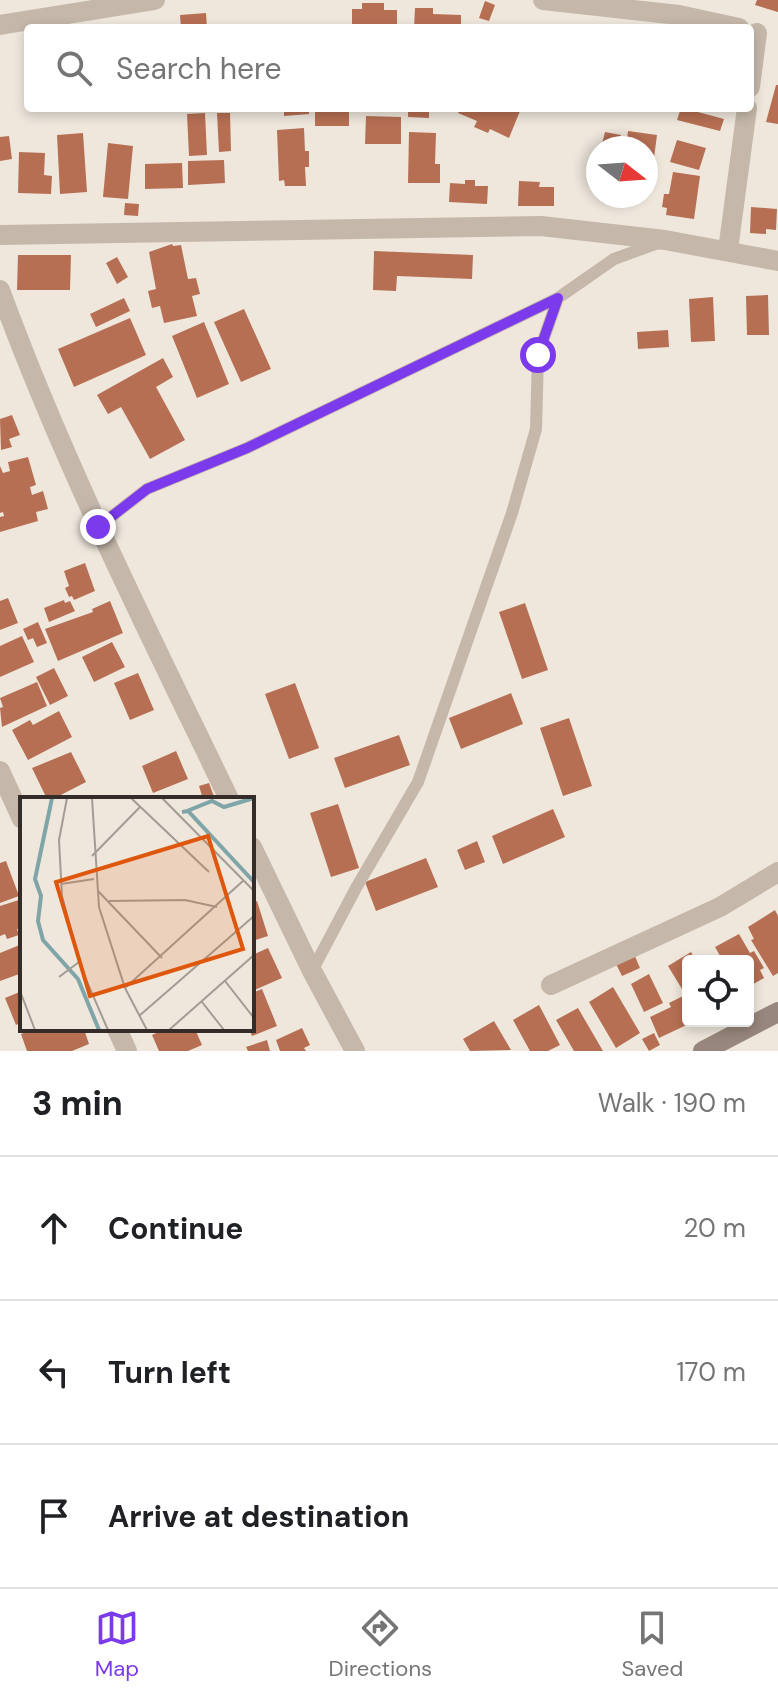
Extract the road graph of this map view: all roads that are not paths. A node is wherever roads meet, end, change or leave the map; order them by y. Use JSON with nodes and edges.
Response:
{"nodes":[{"id":1,"x":155,"y":0,"type":"edge"},
{"id":2,"x":543,"y":0,"type":"edge"},
{"id":3,"x":718,"y":24,"type":"edge"},
{"id":4,"x":0,"y":25,"type":"edge"},
{"id":5,"x":754,"y":32,"type":"edge"},
{"id":6,"x":778,"y":37,"type":"edge"},
{"id":7,"x":746,"y":112,"type":"edge"},
{"id":8,"x":0,"y":235,"type":"edge"},
{"id":9,"x":665,"y":240,"type":"junction"},
{"id":10,"x":728,"y":250,"type":"junction"},
{"id":11,"x":778,"y":261,"type":"edge"},
{"id":12,"x":0,"y":290,"type":"edge"},
{"id":13,"x":558,"y":298,"type":"junction"},
{"id":14,"x":98,"y":527,"type":"junction"},
{"id":15,"x":0,"y":771,"type":"edge"},
{"id":16,"x":228,"y":797,"type":"edge"},
{"id":17,"x":20,"y":815,"type":"edge"},
{"id":18,"x":254,"y":851,"type":"edge"},
{"id":19,"x":778,"y":872,"type":"edge"},
{"id":20,"x":312,"y":971,"type":"junction"},
{"id":21,"x":551,"y":985,"type":"dead end"},
{"id":22,"x":778,"y":1012,"type":"edge"},
{"id":23,"x":118,"y":1031,"type":"edge"},
{"id":24,"x":127,"y":1051,"type":"edge"},
{"id":25,"x":355,"y":1051,"type":"edge"},
{"id":26,"x":703,"y":1051,"type":"edge"}],
"edges":[{"from":1,"to":4,"type":"street"},
{"from":2,"to":3,"type":"street"},
{"from":5,"to":6,"type":"street"},
{"from":7,"to":10,"type":"street"},
{"from":8,"to":9,"type":"street"},
{"from":9,"to":10,"type":"street"},
{"from":9,"to":13,"type":"lane"},
{"from":10,"to":11,"type":"street"},
{"from":12,"to":14,"type":"street"},
{"from":13,"to":14,"type":"lane"},
{"from":13,"to":20,"type":"lane"},
{"from":14,"to":16,"type":"street"},
{"from":15,"to":17,"type":"street"},
{"from":18,"to":20,"type":"street"},
{"from":19,"to":21,"type":"street"},
{"from":20,"to":25,"type":"street"},
{"from":22,"to":26,"type":"street"},
{"from":23,"to":24,"type":"street"}]}
